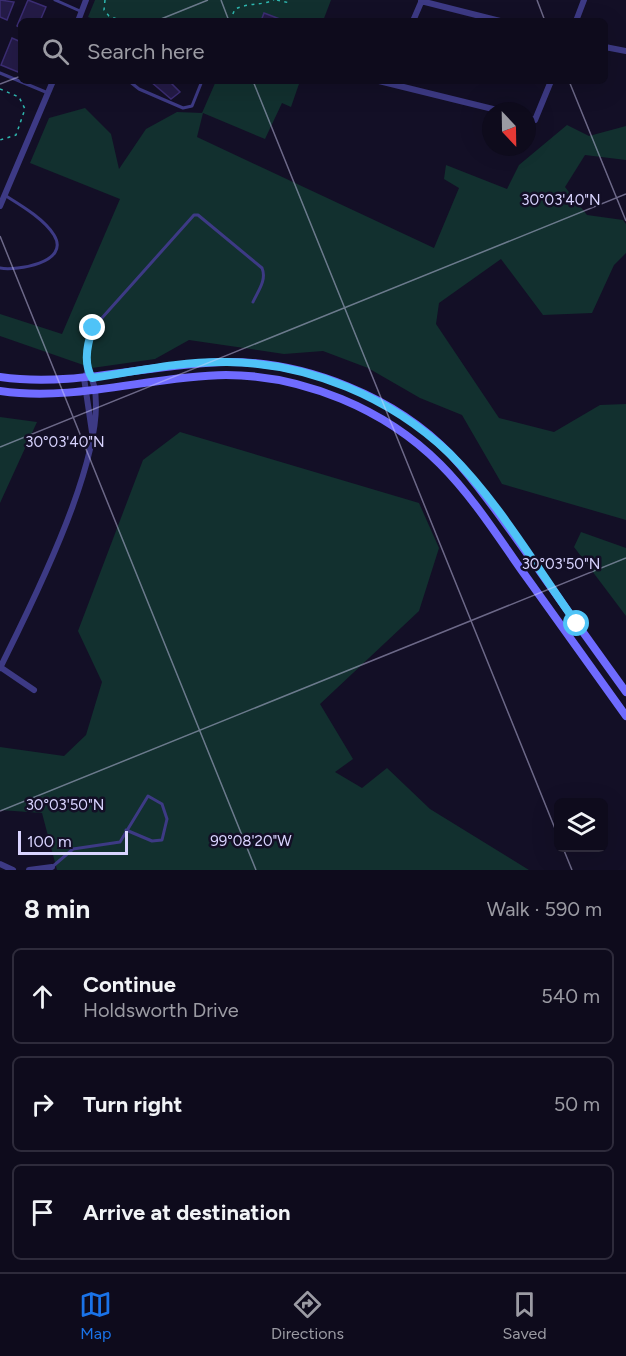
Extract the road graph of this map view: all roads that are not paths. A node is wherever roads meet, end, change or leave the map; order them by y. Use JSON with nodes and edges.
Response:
{"nodes":[{"id":1,"x":55,"y":0,"type":"edge"},
{"id":2,"x":86,"y":0,"type":"edge"},
{"id":3,"x":584,"y":0,"type":"edge"},
{"id":4,"x":422,"y":1,"type":"edge"},
{"id":5,"x":82,"y":12,"type":"junction"},
{"id":6,"x":79,"y":18,"type":"edge"},
{"id":7,"x":414,"y":18,"type":"edge"},
{"id":8,"x":488,"y":18,"type":"edge"},
{"id":9,"x":577,"y":18,"type":"edge"},
{"id":10,"x":608,"y":47,"type":"edge"},
{"id":11,"x":626,"y":51,"type":"edge"},
{"id":12,"x":0,"y":73,"type":"edge"},
{"id":13,"x":18,"y":80,"type":"edge"},
{"id":14,"x":26,"y":84,"type":"edge"},
{"id":15,"x":52,"y":84,"type":"edge"},
{"id":16,"x":136,"y":84,"type":"edge"},
{"id":17,"x":201,"y":84,"type":"edge"},
{"id":18,"x":396,"y":84,"type":"edge"},
{"id":19,"x":550,"y":84,"type":"edge"},
{"id":20,"x":48,"y":93,"type":"junction"},
{"id":21,"x":482,"y":106,"type":"edge"},
{"id":22,"x":536,"y":118,"type":"edge"},
{"id":23,"x":5,"y":195,"type":"junction"},
{"id":24,"x":0,"y":206,"type":"edge"},
{"id":25,"x":0,"y":268,"type":"edge"},
{"id":26,"x":253,"y":302,"type":"dead end"},
{"id":27,"x":88,"y":376,"type":"junction"},
{"id":28,"x":0,"y":377,"type":"edge"},
{"id":29,"x":0,"y":391,"type":"edge"},
{"id":30,"x":90,"y":392,"type":"junction"},
{"id":31,"x":577,"y":624,"type":"junction"},
{"id":32,"x":566,"y":632,"type":"junction"},
{"id":33,"x":0,"y":668,"type":"edge"},
{"id":34,"x":34,"y":690,"type":"dead end"},
{"id":35,"x":626,"y":692,"type":"edge"},
{"id":36,"x":626,"y":716,"type":"edge"},
{"id":37,"x":126,"y":830,"type":"junction"},
{"id":38,"x":0,"y":864,"type":"edge"},
{"id":39,"x":52,"y":867,"type":"joint"},
{"id":40,"x":13,"y":870,"type":"edge"},
{"id":41,"x":29,"y":870,"type":"edge"}],
"edges":[{"from":1,"to":5,"type":"lane"},
{"from":2,"to":5,"type":"street"},
{"from":3,"to":9,"type":"street"},
{"from":4,"to":7,"type":"street"},
{"from":4,"to":8,"type":"street"},
{"from":5,"to":6,"type":"street"},
{"from":10,"to":11,"type":"street"},
{"from":12,"to":13,"type":"lane"},
{"from":14,"to":20,"type":"lane"},
{"from":15,"to":20,"type":"street"},
{"from":16,"to":17,"type":"lane"},
{"from":18,"to":21,"type":"street"},
{"from":19,"to":22,"type":"street"},
{"from":20,"to":23,"type":"street"},
{"from":23,"to":24,"type":"street"},
{"from":23,"to":25,"type":"lane"},
{"from":26,"to":27,"type":"lane"},
{"from":27,"to":28,"type":"main road"},
{"from":27,"to":30,"type":"street"},
{"from":27,"to":31,"type":"main road"},
{"from":29,"to":30,"type":"main road"},
{"from":30,"to":32,"type":"main road"},
{"from":30,"to":33,"type":"street"},
{"from":31,"to":32,"type":"main road"},
{"from":31,"to":35,"type":"main road"},
{"from":32,"to":36,"type":"main road"},
{"from":33,"to":34,"type":"street"},
{"from":37,"to":37,"type":"lane"},
{"from":37,"to":39,"type":"lane"},
{"from":38,"to":40,"type":"street"},
{"from":39,"to":41,"type":"street"}]}
